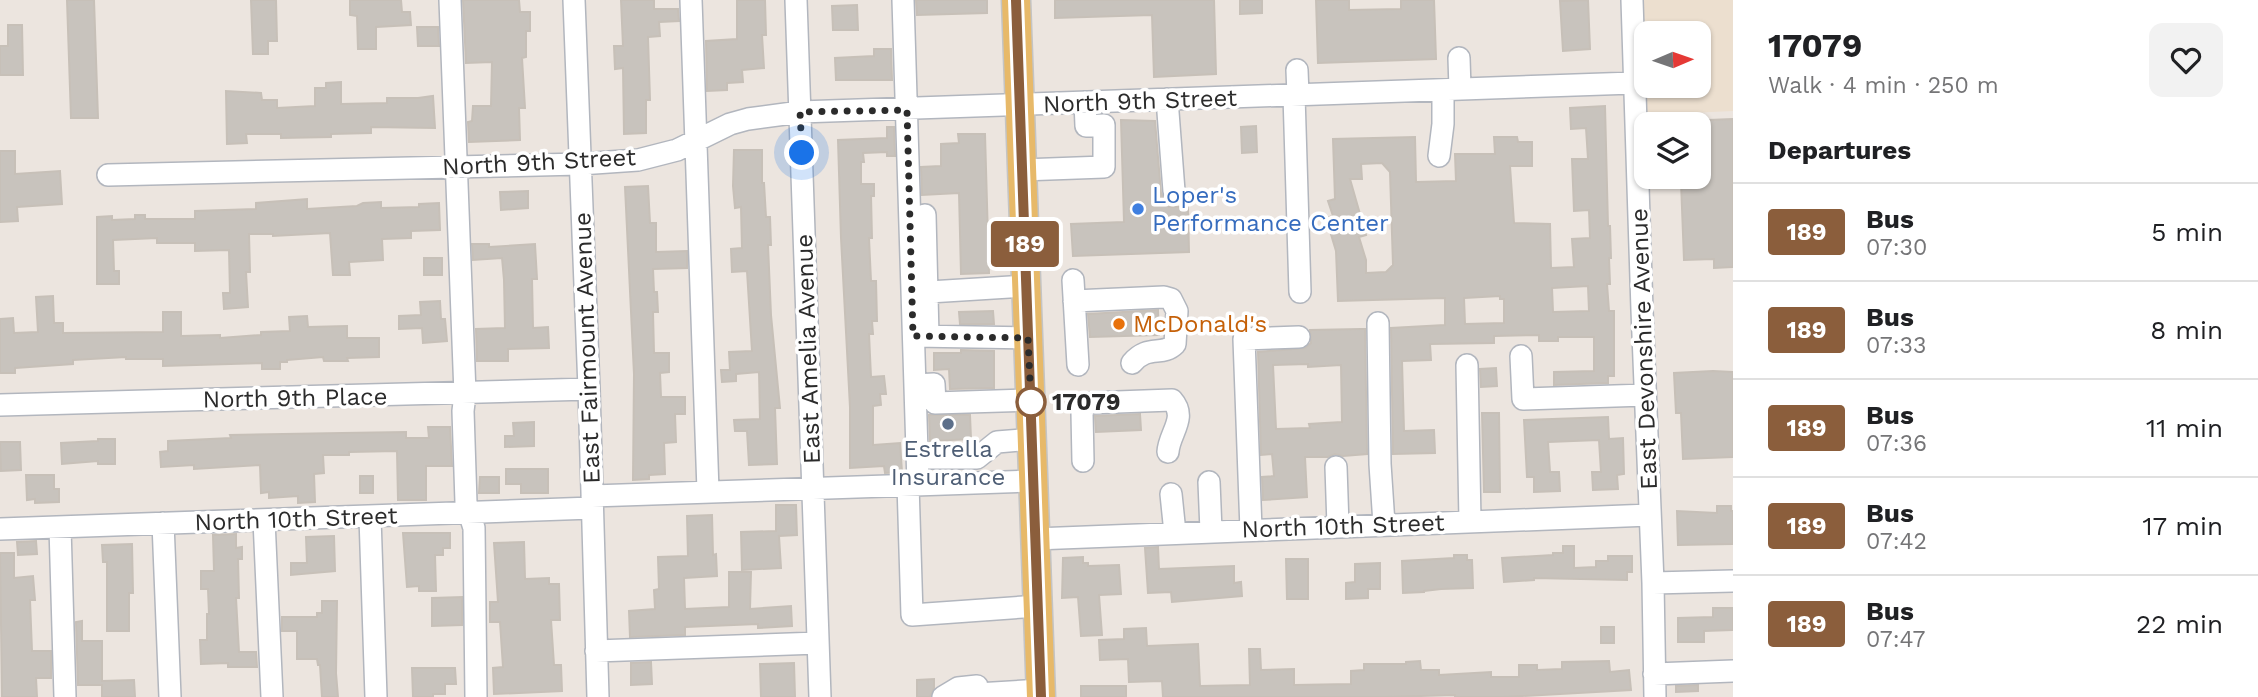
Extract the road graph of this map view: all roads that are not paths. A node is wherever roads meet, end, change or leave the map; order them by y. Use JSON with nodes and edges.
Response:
{"nodes":[{"id":1,"x":450,"y":0,"type":"edge"},
{"id":2,"x":574,"y":0,"type":"edge"},
{"id":3,"x":691,"y":0,"type":"edge"},
{"id":4,"x":796,"y":0,"type":"edge"},
{"id":5,"x":903,"y":0,"type":"edge"},
{"id":6,"x":1016,"y":0,"type":"edge"},
{"id":7,"x":1632,"y":0,"type":"edge"},
{"id":8,"x":1459,"y":58,"type":"dead end"},
{"id":9,"x":1297,"y":70,"type":"dead end"},
{"id":10,"x":1633,"y":83,"type":"junction"},
{"id":11,"x":1451,"y":90,"type":"junction"},
{"id":12,"x":1296,"y":95,"type":"junction"},
{"id":13,"x":1167,"y":99,"type":"junction"},
{"id":14,"x":1085,"y":102,"type":"junction"},
{"id":15,"x":1020,"y":105,"type":"junction"},
{"id":16,"x":907,"y":110,"type":"junction"},
{"id":17,"x":800,"y":112,"type":"junction"},
{"id":18,"x":695,"y":140,"type":"junction"},
{"id":19,"x":1439,"y":156,"type":"dead end"},
{"id":20,"x":580,"y":164,"type":"junction"},
{"id":21,"x":456,"y":166,"type":"junction"},
{"id":22,"x":1022,"y":170,"type":"junction"},
{"id":23,"x":108,"y":175,"type":"dead end"},
{"id":24,"x":1174,"y":191,"type":"dead end"},
{"id":25,"x":925,"y":215,"type":"dead end"},
{"id":26,"x":1026,"y":286,"type":"junction"},
{"id":27,"x":919,"y":292,"type":"junction"},
{"id":28,"x":1300,"y":292,"type":"dead end"},
{"id":29,"x":1378,"y":323,"type":"dead end"},
{"id":30,"x":920,"y":336,"type":"junction"},
{"id":31,"x":1299,"y":337,"type":"dead end"},
{"id":32,"x":1028,"y":338,"type":"junction"},
{"id":33,"x":1521,"y":356,"type":"dead end"},
{"id":34,"x":1132,"y":363,"type":"dead end"},
{"id":35,"x":1078,"y":365,"type":"dead end"},
{"id":36,"x":1467,"y":365,"type":"dead end"},
{"id":37,"x":915,"y":385,"type":"junction"},
{"id":38,"x":589,"y":389,"type":"junction"},
{"id":39,"x":465,"y":394,"type":"junction"},
{"id":40,"x":1645,"y":395,"type":"junction"},
{"id":41,"x":1031,"y":400,"type":"junction"},
{"id":42,"x":0,"y":405,"type":"edge"},
{"id":43,"x":1032,"y":439,"type":"junction"},
{"id":44,"x":1168,"y":452,"type":"dead end"},
{"id":45,"x":917,"y":458,"type":"junction"},
{"id":46,"x":940,"y":458,"type":"junction"},
{"id":47,"x":1083,"y":461,"type":"dead end"},
{"id":48,"x":1336,"y":467,"type":"dead end"},
{"id":49,"x":1033,"y":481,"type":"junction"},
{"id":50,"x":1209,"y":482,"type":"dead end"},
{"id":51,"x":920,"y":484,"type":"junction"},
{"id":52,"x":813,"y":486,"type":"junction"},
{"id":53,"x":708,"y":491,"type":"junction"},
{"id":54,"x":1171,"y":494,"type":"dead end"},
{"id":55,"x":592,"y":502,"type":"junction"},
{"id":56,"x":468,"y":512,"type":"junction"},
{"id":57,"x":1650,"y":515,"type":"junction"},
{"id":58,"x":370,"y":517,"type":"junction"},
{"id":59,"x":264,"y":520,"type":"junction"},
{"id":60,"x":1470,"y":521,"type":"junction"},
{"id":61,"x":163,"y":523,"type":"junction"},
{"id":62,"x":1384,"y":524,"type":"junction"},
{"id":63,"x":1338,"y":526,"type":"junction"},
{"id":64,"x":60,"y":527,"type":"junction"},
{"id":65,"x":0,"y":529,"type":"edge"},
{"id":66,"x":1251,"y":530,"type":"junction"},
{"id":67,"x":1211,"y":531,"type":"junction"},
{"id":68,"x":1175,"y":533,"type":"junction"},
{"id":69,"x":1035,"y":539,"type":"junction"},
{"id":70,"x":1733,"y":580,"type":"edge"},
{"id":71,"x":1653,"y":583,"type":"junction"},
{"id":72,"x":1038,"y":606,"type":"junction"},
{"id":73,"x":818,"y":643,"type":"junction"},
{"id":74,"x":596,"y":651,"type":"junction"},
{"id":75,"x":1733,"y":671,"type":"edge"},
{"id":76,"x":1654,"y":674,"type":"junction"},
{"id":77,"x":1041,"y":693,"type":"edge"},
{"id":78,"x":65,"y":697,"type":"edge"},
{"id":79,"x":170,"y":697,"type":"edge"},
{"id":80,"x":272,"y":697,"type":"edge"},
{"id":81,"x":376,"y":697,"type":"edge"},
{"id":82,"x":476,"y":697,"type":"edge"},
{"id":83,"x":598,"y":697,"type":"edge"},
{"id":84,"x":820,"y":697,"type":"edge"},
{"id":85,"x":943,"y":697,"type":"edge"},
{"id":86,"x":1655,"y":697,"type":"edge"}],
"edges":[{"from":1,"to":21,"type":"street"},
{"from":2,"to":20,"type":"street","name":"East Fairmount Avenue"},
{"from":3,"to":18,"type":"street"},
{"from":4,"to":17,"type":"street","name":"East Amelia Avenue"},
{"from":5,"to":16,"type":"street"},
{"from":6,"to":15,"type":"main road"},
{"from":7,"to":10,"type":"street","name":"East Devonshire Avenue"},
{"from":8,"to":11,"type":"street"},
{"from":9,"to":12,"type":"street"},
{"from":10,"to":11,"type":"street","name":"North 9th Street"},
{"from":10,"to":40,"type":"street","name":"East Devonshire Avenue"},
{"from":11,"to":12,"type":"street","name":"North 9th Street"},
{"from":11,"to":19,"type":"street"},
{"from":12,"to":13,"type":"street","name":"North 9th Street"},
{"from":12,"to":28,"type":"street"},
{"from":13,"to":14,"type":"street","name":"North 9th Street"},
{"from":13,"to":24,"type":"street"},
{"from":14,"to":15,"type":"street","name":"North 9th Street"},
{"from":14,"to":22,"type":"street"},
{"from":15,"to":16,"type":"street","name":"North 9th Street"},
{"from":15,"to":22,"type":"main road"},
{"from":16,"to":17,"type":"street","name":"North 9th Street"},
{"from":16,"to":27,"type":"street"},
{"from":17,"to":18,"type":"street","name":"North 9th Street"},
{"from":17,"to":52,"type":"street","name":"East Amelia Avenue"},
{"from":18,"to":20,"type":"street","name":"North 9th Street"},
{"from":18,"to":53,"type":"street"},
{"from":20,"to":21,"type":"street","name":"North 9th Street"},
{"from":20,"to":38,"type":"street","name":"East Fairmount Avenue"},
{"from":21,"to":23,"type":"street","name":"North 9th Street"},
{"from":21,"to":39,"type":"street"},
{"from":22,"to":26,"type":"main road"},
{"from":25,"to":27,"type":"street"},
{"from":26,"to":27,"type":"street"},
{"from":26,"to":32,"type":"main road"},
{"from":27,"to":30,"type":"street"},
{"from":29,"to":62,"type":"street"},
{"from":30,"to":32,"type":"street"},
{"from":30,"to":37,"type":"street"},
{"from":31,"to":66,"type":"street"},
{"from":32,"to":41,"type":"main road"},
{"from":33,"to":40,"type":"street"},
{"from":34,"to":35,"type":"street"},
{"from":36,"to":60,"type":"street"},
{"from":37,"to":41,"type":"street"},
{"from":37,"to":45,"type":"street"},
{"from":38,"to":39,"type":"street","name":"North 9th Place"},
{"from":38,"to":55,"type":"street","name":"East Fairmount Avenue"},
{"from":39,"to":42,"type":"street","name":"North 9th Place"},
{"from":39,"to":56,"type":"street"},
{"from":40,"to":57,"type":"street","name":"East Devonshire Avenue"},
{"from":41,"to":43,"type":"main road"},
{"from":43,"to":46,"type":"street"},
{"from":43,"to":49,"type":"main road"},
{"from":44,"to":47,"type":"street"},
{"from":45,"to":46,"type":"street"},
{"from":45,"to":51,"type":"street"},
{"from":46,"to":51,"type":"street"},
{"from":48,"to":63,"type":"street"},
{"from":49,"to":51,"type":"street","name":"North 10th Street"},
{"from":49,"to":69,"type":"main road"},
{"from":50,"to":67,"type":"street"},
{"from":51,"to":52,"type":"street","name":"North 10th Street"},
{"from":51,"to":72,"type":"street"},
{"from":52,"to":53,"type":"street","name":"North 10th Street"},
{"from":52,"to":73,"type":"street","name":"East Amelia Avenue"},
{"from":53,"to":55,"type":"street","name":"North 10th Street"},
{"from":54,"to":68,"type":"street"},
{"from":55,"to":56,"type":"street","name":"North 10th Street"},
{"from":55,"to":74,"type":"street","name":"East Fairmount Avenue"},
{"from":56,"to":58,"type":"street","name":"North 10th Street"},
{"from":56,"to":82,"type":"street"},
{"from":57,"to":60,"type":"street","name":"North 10th Street"},
{"from":57,"to":71,"type":"street","name":"East Devonshire Avenue"},
{"from":58,"to":59,"type":"street","name":"North 10th Street"},
{"from":58,"to":81,"type":"street"},
{"from":59,"to":61,"type":"street","name":"North 10th Street"},
{"from":59,"to":80,"type":"street"},
{"from":60,"to":62,"type":"street","name":"North 10th Street"},
{"from":61,"to":64,"type":"street","name":"North 10th Street"},
{"from":61,"to":79,"type":"street"},
{"from":62,"to":63,"type":"street","name":"North 10th Street"},
{"from":63,"to":66,"type":"street","name":"North 10th Street"},
{"from":64,"to":65,"type":"street","name":"North 10th Street"},
{"from":64,"to":78,"type":"street"},
{"from":66,"to":67,"type":"street","name":"North 10th Street"},
{"from":67,"to":68,"type":"street","name":"North 10th Street"},
{"from":68,"to":69,"type":"street","name":"North 10th Street"},
{"from":69,"to":72,"type":"main road"},
{"from":70,"to":71,"type":"street"},
{"from":71,"to":76,"type":"street","name":"East Devonshire Avenue"},
{"from":72,"to":77,"type":"main road"},
{"from":73,"to":74,"type":"street"},
{"from":73,"to":84,"type":"street","name":"East Amelia Avenue"},
{"from":74,"to":83,"type":"street","name":"East Fairmount Avenue"},
{"from":75,"to":76,"type":"street"},
{"from":76,"to":86,"type":"street","name":"East Devonshire Avenue"},
{"from":77,"to":85,"type":"street"}]}
